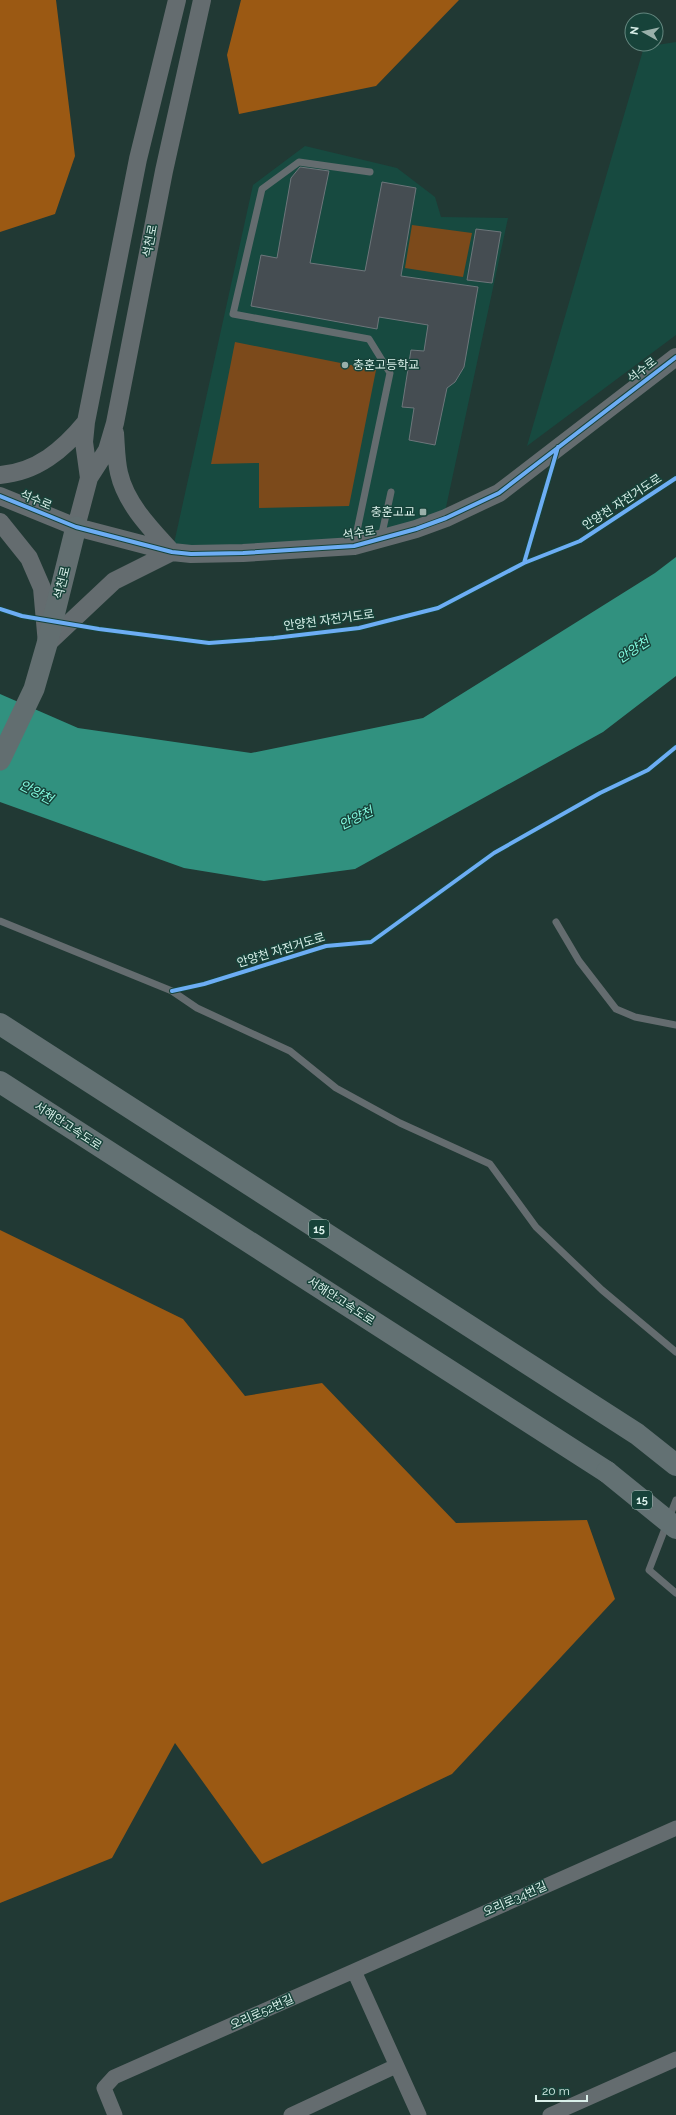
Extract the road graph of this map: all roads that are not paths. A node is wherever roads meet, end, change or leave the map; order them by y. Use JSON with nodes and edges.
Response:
{"nodes":[{"id":1,"x":177,"y":0,"type":"edge"},
{"id":2,"x":202,"y":0,"type":"edge"},
{"id":3,"x":370,"y":172,"type":"dead end"},
{"id":4,"x":676,"y":357,"type":"edge"},
{"id":5,"x":86,"y":422,"type":"junction"},
{"id":6,"x":115,"y":423,"type":"junction"},
{"id":7,"x":0,"y":475,"type":"edge"},
{"id":8,"x":88,"y":478,"type":"junction"},
{"id":9,"x":391,"y":492,"type":"dead end"},
{"id":10,"x":0,"y":496,"type":"edge"},
{"id":11,"x":0,"y":522,"type":"edge"},
{"id":12,"x":76,"y":527,"type":"junction"},
{"id":13,"x":381,"y":540,"type":"junction"},
{"id":14,"x":354,"y":546,"type":"junction"},
{"id":15,"x":172,"y":552,"type":"junction"},
{"id":16,"x":47,"y":644,"type":"junction"},
{"id":17,"x":0,"y":760,"type":"edge"},
{"id":18,"x":0,"y":922,"type":"edge"},
{"id":19,"x":556,"y":922,"type":"dead end"},
{"id":20,"x":0,"y":1024,"type":"edge"},
{"id":21,"x":676,"y":1025,"type":"edge"},
{"id":22,"x":0,"y":1082,"type":"edge"},
{"id":23,"x":676,"y":1352,"type":"edge"},
{"id":24,"x":676,"y":1465,"type":"edge"},
{"id":25,"x":676,"y":1500,"type":"edge"},
{"id":26,"x":676,"y":1528,"type":"edge"},
{"id":27,"x":676,"y":1593,"type":"edge"},
{"id":28,"x":676,"y":1828,"type":"edge"},
{"id":29,"x":354,"y":1971,"type":"junction"},
{"id":30,"x":676,"y":2059,"type":"edge"},
{"id":31,"x":396,"y":2066,"type":"junction"},
{"id":32,"x":114,"y":2115,"type":"edge"},
{"id":33,"x":291,"y":2115,"type":"edge"},
{"id":34,"x":419,"y":2115,"type":"edge"},
{"id":35,"x":550,"y":2115,"type":"edge"}],
"edges":[{"from":1,"to":5,"type":"street","name":"석천로"},
{"from":2,"to":6,"type":"street","name":"석천로"},
{"from":3,"to":14,"type":"lane"},
{"from":4,"to":13,"type":"street","name":"석수로"},
{"from":5,"to":7,"type":"street"},
{"from":5,"to":8,"type":"street","name":"석천로"},
{"from":6,"to":8,"type":"street","name":"석천로"},
{"from":6,"to":15,"type":"street"},
{"from":8,"to":12,"type":"street","name":"석천로"},
{"from":9,"to":13,"type":"lane"},
{"from":10,"to":12,"type":"street","name":"석수로"},
{"from":11,"to":16,"type":"street"},
{"from":12,"to":15,"type":"street","name":"석수로"},
{"from":12,"to":16,"type":"main road","name":"석천로"},
{"from":13,"to":14,"type":"street","name":"석수로"},
{"from":14,"to":15,"type":"street","name":"석수로"},
{"from":15,"to":16,"type":"street"},
{"from":16,"to":17,"type":"main road","name":"석천로"},
{"from":18,"to":23,"type":"lane"},
{"from":19,"to":21,"type":"lane"},
{"from":20,"to":24,"type":"highway","number":"15"},
{"from":22,"to":26,"type":"highway","name":"서해안고속도로","number":"15","bridge":true},
{"from":25,"to":27,"type":"lane"},
{"from":28,"to":29,"type":"street","name":"오리로34번길"},
{"from":29,"to":31,"type":"street"},
{"from":29,"to":32,"type":"street","name":"오리로52번길"},
{"from":30,"to":35,"type":"street"},
{"from":31,"to":33,"type":"street"},
{"from":31,"to":34,"type":"street"}]}
